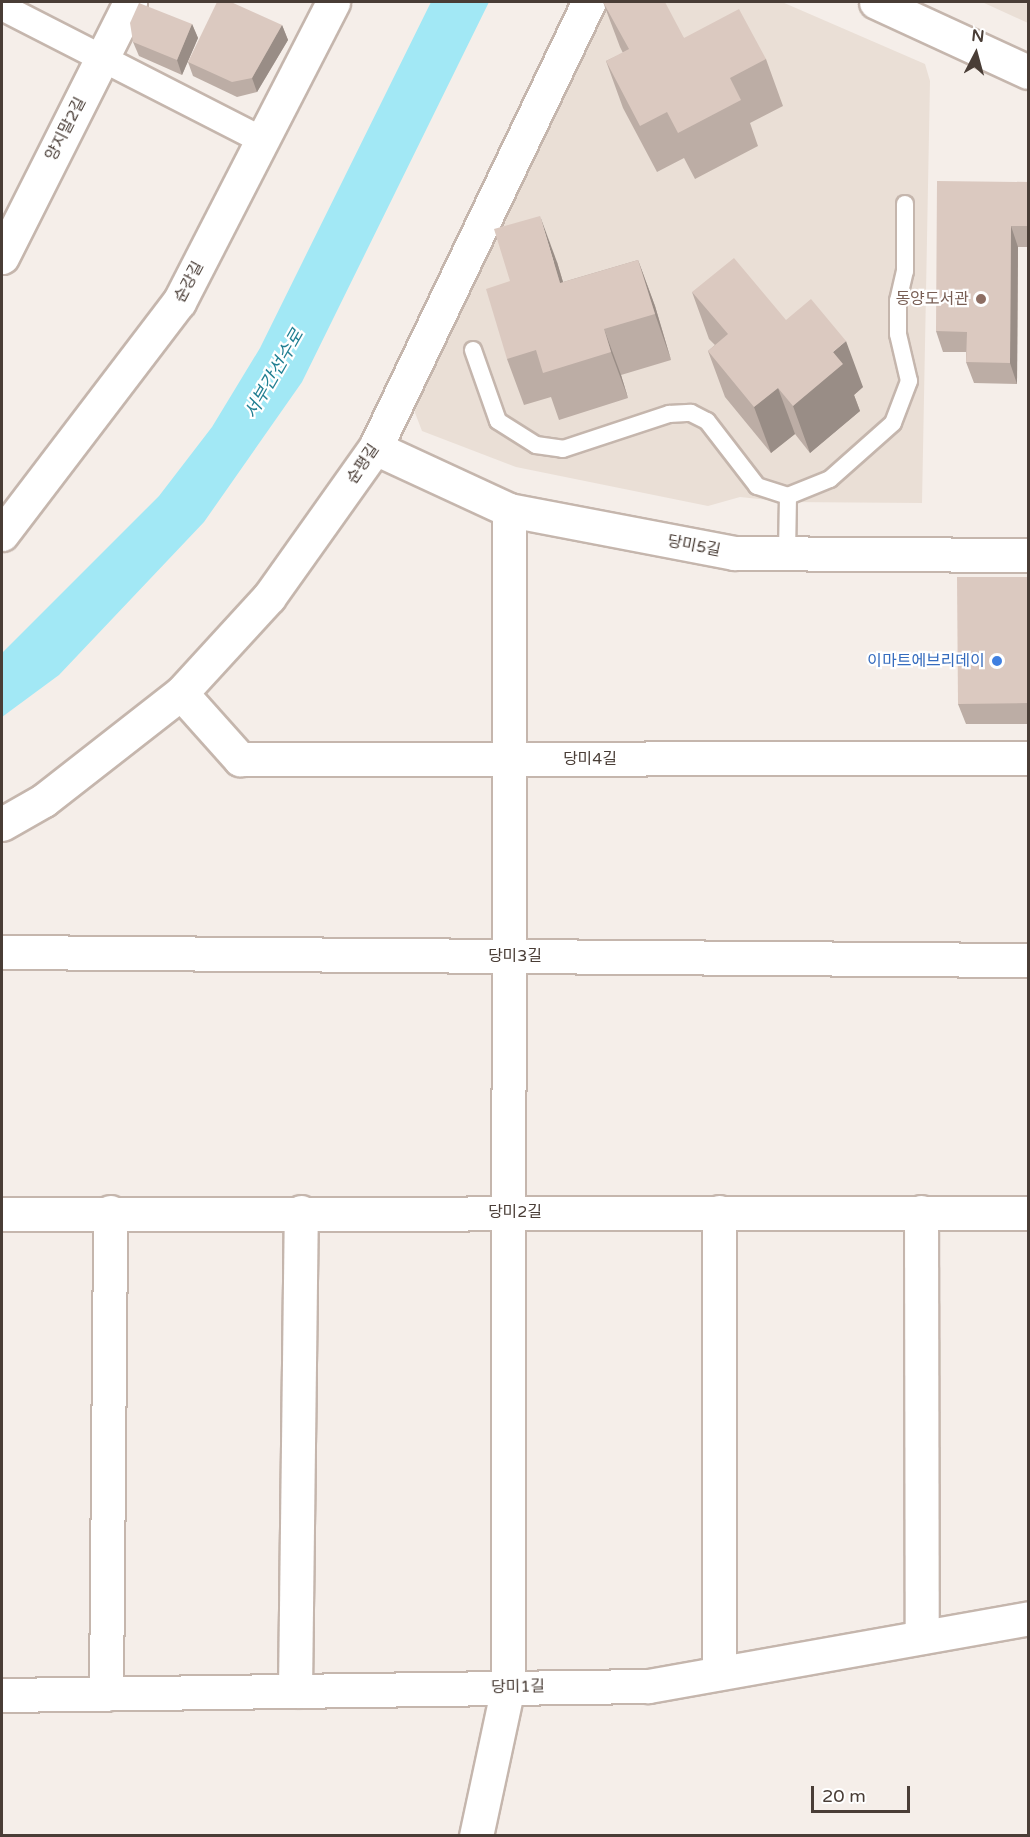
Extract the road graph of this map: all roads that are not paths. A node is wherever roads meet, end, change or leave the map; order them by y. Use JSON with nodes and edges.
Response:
{"nodes":[{"id":1,"x":130,"y":2,"type":"edge"},
{"id":2,"x":333,"y":2,"type":"edge"},
{"id":3,"x":590,"y":2,"type":"edge"},
{"id":4,"x":876,"y":2,"type":"edge"},
{"id":5,"x":2,"y":7,"type":"edge"},
{"id":6,"x":101,"y":58,"type":"junction"},
{"id":7,"x":1029,"y":72,"type":"edge"},
{"id":8,"x":262,"y":140,"type":"junction"},
{"id":9,"x":905,"y":204,"type":"dead end"},
{"id":10,"x":2,"y":257,"type":"edge"},
{"id":11,"x":473,"y":350,"type":"dead end"},
{"id":12,"x":375,"y":448,"type":"junction"},
{"id":13,"x":788,"y":496,"type":"junction"},
{"id":14,"x":509,"y":510,"type":"junction"},
{"id":15,"x":2,"y":534,"type":"edge"},
{"id":16,"x":787,"y":554,"type":"junction"},
{"id":17,"x":1029,"y":555,"type":"edge"},
{"id":18,"x":181,"y":693,"type":"junction"},
{"id":19,"x":1029,"y":758,"type":"edge"},
{"id":20,"x":509,"y":759,"type":"junction"},
{"id":21,"x":2,"y":824,"type":"edge"},
{"id":22,"x":2,"y":952,"type":"edge"},
{"id":23,"x":509,"y":956,"type":"junction"},
{"id":24,"x":1029,"y":960,"type":"edge"},
{"id":25,"x":110,"y":1212,"type":"junction"},
{"id":26,"x":302,"y":1212,"type":"junction"},
{"id":27,"x":509,"y":1212,"type":"junction"},
{"id":28,"x":719,"y":1212,"type":"junction"},
{"id":29,"x":921,"y":1212,"type":"junction"},
{"id":30,"x":1029,"y":1213,"type":"edge"},
{"id":31,"x":2,"y":1214,"type":"edge"},
{"id":32,"x":1029,"y":1618,"type":"edge"},
{"id":33,"x":922,"y":1637,"type":"junction"},
{"id":34,"x":719,"y":1673,"type":"junction"},
{"id":35,"x":508,"y":1687,"type":"junction"},
{"id":36,"x":295,"y":1691,"type":"junction"},
{"id":37,"x":106,"y":1694,"type":"junction"},
{"id":38,"x":2,"y":1695,"type":"edge"},
{"id":39,"x":476,"y":1836,"type":"edge"}],
"edges":[{"from":1,"to":6,"type":"street","name":"양지말2길"},
{"from":2,"to":8,"type":"street","name":"순강길"},
{"from":3,"to":12,"type":"street","name":"순평길"},
{"from":4,"to":7,"type":"street"},
{"from":5,"to":6,"type":"street"},
{"from":6,"to":8,"type":"street"},
{"from":6,"to":10,"type":"street","name":"양지말2길"},
{"from":8,"to":15,"type":"street","name":"순강길"},
{"from":9,"to":13,"type":"lane"},
{"from":11,"to":13,"type":"lane"},
{"from":12,"to":14,"type":"street","name":"당미5길"},
{"from":12,"to":18,"type":"street","name":"순평길"},
{"from":13,"to":16,"type":"lane"},
{"from":14,"to":16,"type":"street","name":"당미5길"},
{"from":14,"to":20,"type":"street"},
{"from":16,"to":17,"type":"street","name":"당미5길"},
{"from":18,"to":20,"type":"street","name":"당미4길"},
{"from":18,"to":21,"type":"street","name":"순평길"},
{"from":19,"to":20,"type":"street","name":"당미4길"},
{"from":20,"to":23,"type":"street"},
{"from":22,"to":23,"type":"street","name":"당미3길"},
{"from":23,"to":24,"type":"street","name":"당미3길"},
{"from":23,"to":27,"type":"street"},
{"from":25,"to":26,"type":"street","name":"당미2길"},
{"from":25,"to":31,"type":"street","name":"당미2길"},
{"from":25,"to":37,"type":"street"},
{"from":26,"to":27,"type":"street","name":"당미2길"},
{"from":26,"to":36,"type":"street"},
{"from":27,"to":28,"type":"street","name":"당미2길"},
{"from":27,"to":35,"type":"street"},
{"from":28,"to":29,"type":"street","name":"당미2길"},
{"from":28,"to":34,"type":"street"},
{"from":29,"to":30,"type":"street","name":"당미2길"},
{"from":29,"to":33,"type":"street"},
{"from":32,"to":33,"type":"street","name":"당미1길"},
{"from":33,"to":34,"type":"street","name":"당미1길"},
{"from":34,"to":35,"type":"street","name":"당미1길"},
{"from":35,"to":36,"type":"street","name":"당미1길"},
{"from":35,"to":39,"type":"street"},
{"from":36,"to":37,"type":"street","name":"당미1길"},
{"from":37,"to":38,"type":"street","name":"당미1길"}]}
